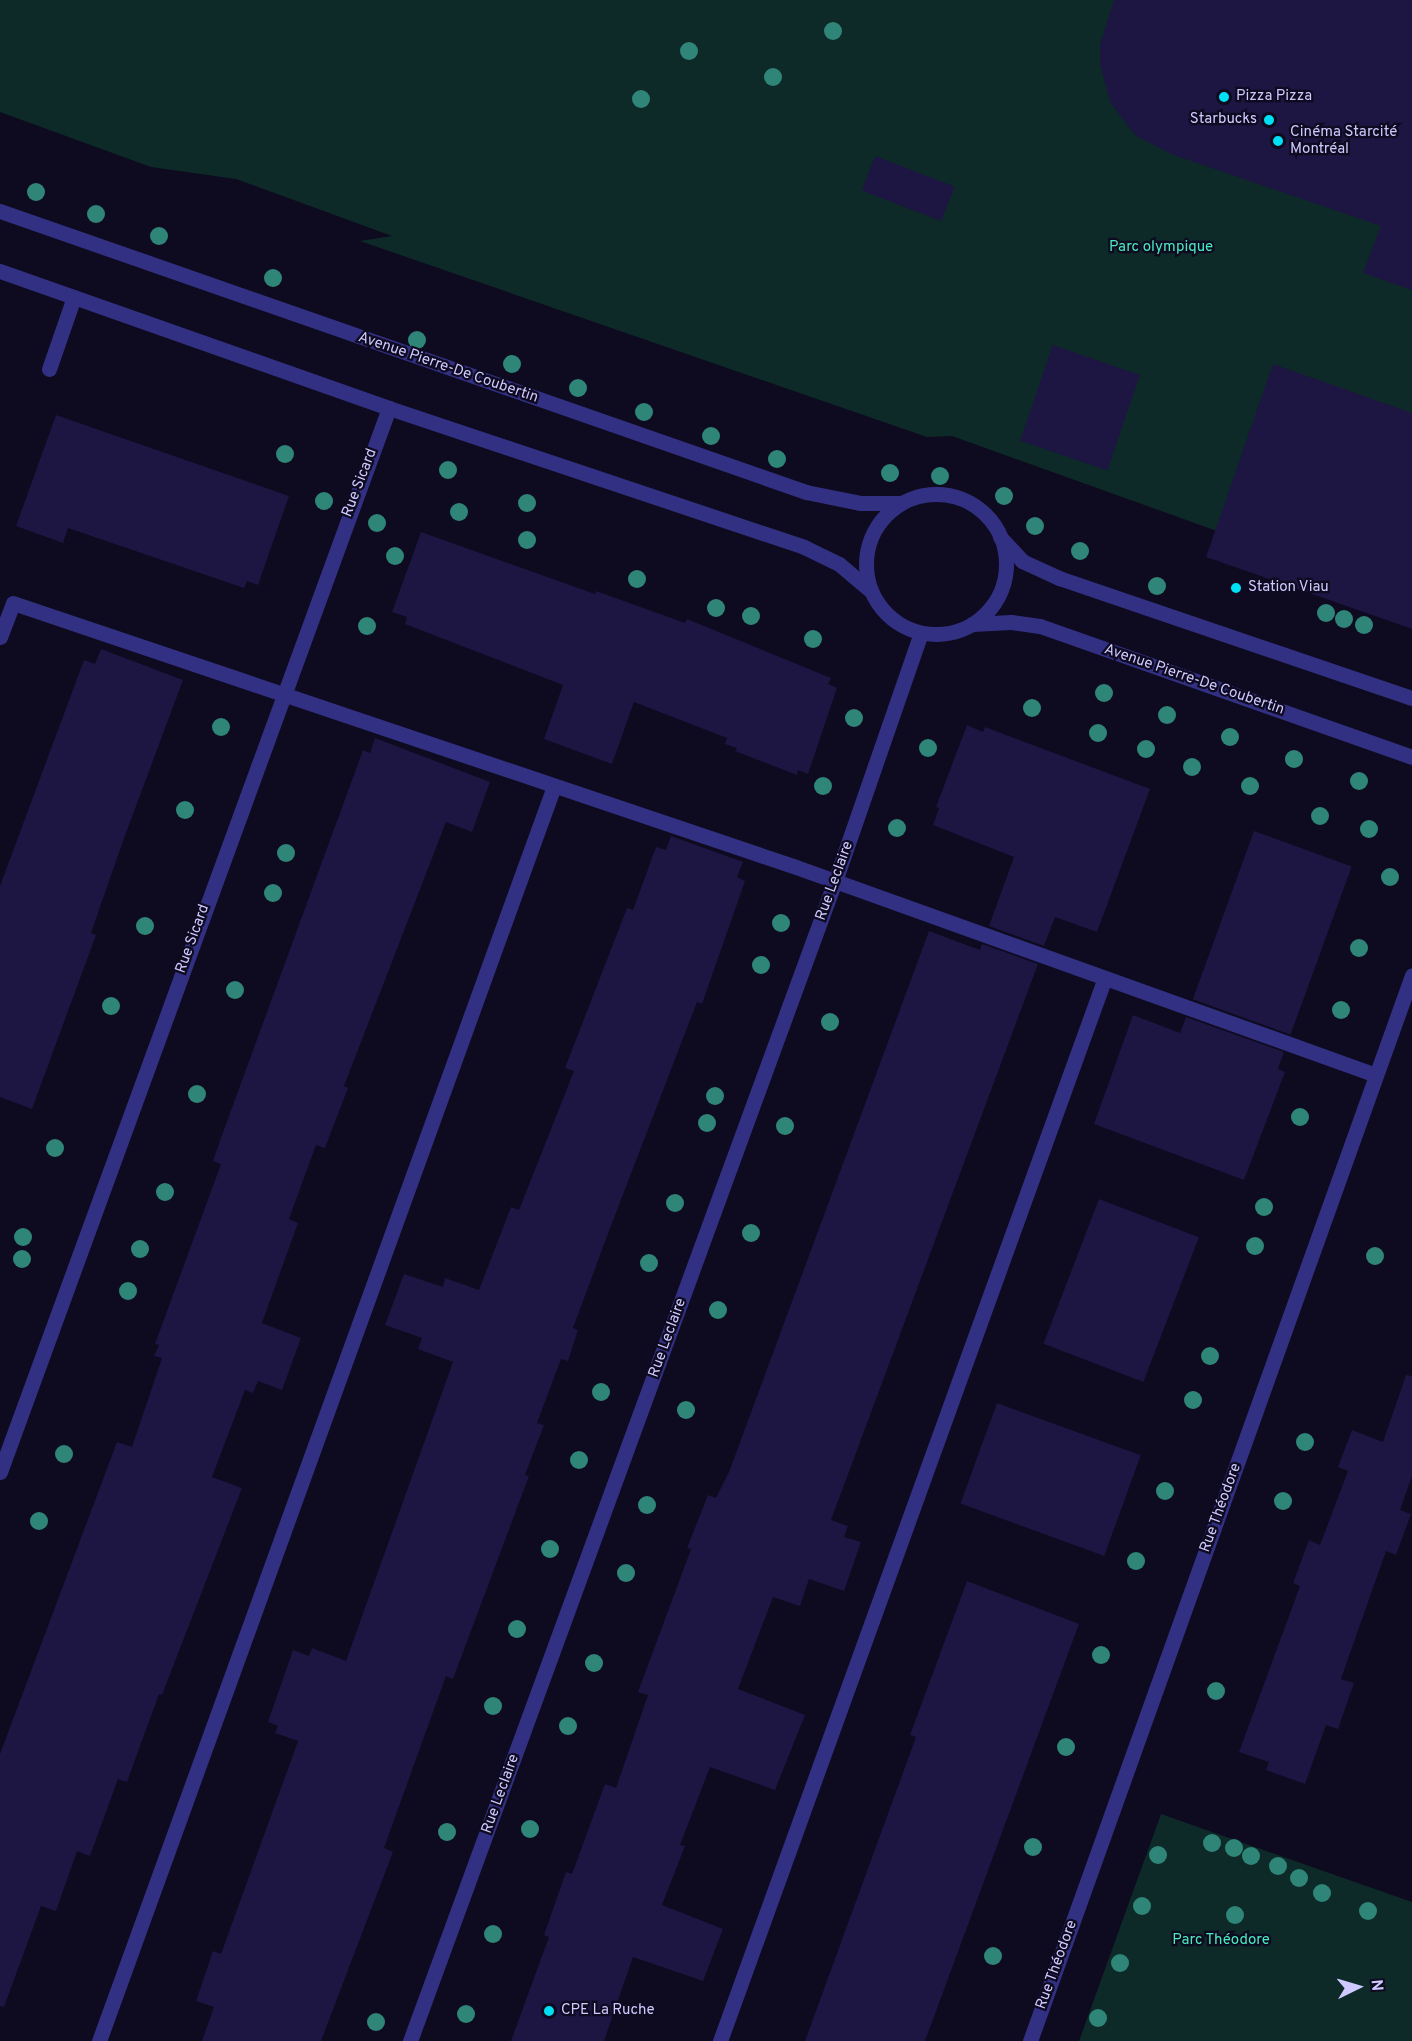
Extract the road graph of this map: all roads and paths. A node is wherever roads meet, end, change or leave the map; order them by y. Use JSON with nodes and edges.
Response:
{"nodes":[{"id":1,"x":0,"y":211,"type":"edge"},
{"id":2,"x":0,"y":271,"type":"edge"},
{"id":3,"x":74,"y":297,"type":"junction"},
{"id":4,"x":49,"y":369,"type":"dead end"},
{"id":5,"x":389,"y":408,"type":"junction"},
{"id":6,"x":901,"y":503,"type":"junction"},
{"id":7,"x":1000,"y":537,"type":"junction"},
{"id":8,"x":871,"y":591,"type":"junction"},
{"id":9,"x":0,"y":594,"type":"edge"},
{"id":10,"x":13,"y":603,"type":"junction"},
{"id":11,"x":972,"y":624,"type":"junction"},
{"id":12,"x":921,"y":633,"type":"junction"},
{"id":13,"x":0,"y":638,"type":"edge"},
{"id":14,"x":282,"y":693,"type":"junction"},
{"id":15,"x":1412,"y":698,"type":"edge"},
{"id":16,"x":1412,"y":757,"type":"edge"},
{"id":17,"x":554,"y":786,"type":"junction"},
{"id":18,"x":835,"y":881,"type":"junction"},
{"id":19,"x":1412,"y":975,"type":"edge"},
{"id":20,"x":1104,"y":980,"type":"junction"},
{"id":21,"x":1376,"y":1075,"type":"junction"},
{"id":22,"x":0,"y":1472,"type":"edge"},
{"id":23,"x":99,"y":2041,"type":"edge"},
{"id":24,"x":410,"y":2041,"type":"edge"},
{"id":25,"x":720,"y":2041,"type":"edge"},
{"id":26,"x":1030,"y":2041,"type":"edge"}],
"edges":[{"from":1,"to":6,"type":"street","name":"Avenue Pierre-De Coubertin"},
{"from":2,"to":3,"type":"street"},
{"from":3,"to":4,"type":"street"},
{"from":3,"to":5,"type":"street"},
{"from":5,"to":8,"type":"street"},
{"from":5,"to":14,"type":"street","name":"Rue Sicard"},
{"from":6,"to":7,"type":"street"},
{"from":6,"to":8,"type":"street"},
{"from":7,"to":11,"type":"street"},
{"from":7,"to":15,"type":"street"},
{"from":8,"to":12,"type":"street"},
{"from":9,"to":10,"type":"street"},
{"from":10,"to":13,"type":"street"},
{"from":10,"to":14,"type":"street"},
{"from":11,"to":12,"type":"street"},
{"from":11,"to":16,"type":"street","name":"Avenue Pierre-De Coubertin"},
{"from":12,"to":18,"type":"street","name":"Rue Leclaire"},
{"from":14,"to":17,"type":"street"},
{"from":14,"to":22,"type":"street","name":"Rue Sicard"},
{"from":17,"to":18,"type":"street"},
{"from":17,"to":23,"type":"street"},
{"from":18,"to":20,"type":"street"},
{"from":18,"to":24,"type":"street","name":"Rue Leclaire"},
{"from":19,"to":21,"type":"street","name":"Rue Théodore"},
{"from":20,"to":21,"type":"street"},
{"from":20,"to":25,"type":"street"},
{"from":21,"to":26,"type":"street","name":"Rue Théodore"}]}
